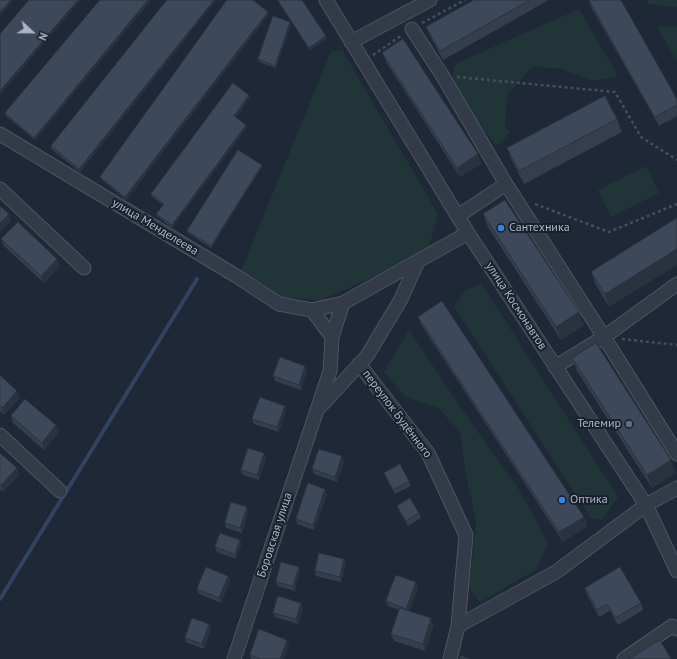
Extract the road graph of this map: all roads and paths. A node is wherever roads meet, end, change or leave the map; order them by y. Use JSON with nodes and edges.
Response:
{"nodes":[{"id":1,"x":326,"y":0,"type":"edge"},
{"id":2,"x":430,"y":0,"type":"edge"},
{"id":3,"x":465,"y":0,"type":"edge"},
{"id":4,"x":412,"y":29,"type":"junction"},
{"id":5,"x":351,"y":42,"type":"junction"},
{"id":6,"x":376,"y":62,"type":"dead end"},
{"id":7,"x":442,"y":75,"type":"junction"},
{"id":8,"x":0,"y":134,"type":"edge"},
{"id":9,"x":677,"y":160,"type":"edge"},
{"id":10,"x":506,"y":184,"type":"junction"},
{"id":11,"x":0,"y":189,"type":"edge"},
{"id":12,"x":513,"y":195,"type":"junction"},
{"id":13,"x":677,"y":204,"type":"edge"},
{"id":14,"x":458,"y":216,"type":"junction"},
{"id":15,"x":468,"y":234,"type":"junction"},
{"id":16,"x":418,"y":261,"type":"junction"},
{"id":17,"x":84,"y":268,"type":"dead end"},
{"id":18,"x":677,"y":284,"type":"edge"},
{"id":19,"x":343,"y":303,"type":"junction"},
{"id":20,"x":312,"y":310,"type":"junction"},
{"id":21,"x":332,"y":337,"type":"junction"},
{"id":22,"x":604,"y":337,"type":"junction"},
{"id":23,"x":677,"y":345,"type":"edge"},
{"id":24,"x":359,"y":364,"type":"junction"},
{"id":25,"x":555,"y":367,"type":"junction"},
{"id":26,"x":316,"y":411,"type":"junction"},
{"id":27,"x":0,"y":435,"type":"edge"},
{"id":28,"x":677,"y":454,"type":"edge"},
{"id":29,"x":677,"y":488,"type":"edge"},
{"id":30,"x":60,"y":491,"type":"dead end"},
{"id":31,"x":646,"y":505,"type":"junction"},
{"id":32,"x":677,"y":571,"type":"edge"},
{"id":33,"x":458,"y":626,"type":"junction"},
{"id":34,"x":677,"y":629,"type":"edge"},
{"id":35,"x":234,"y":659,"type":"edge"},
{"id":36,"x":450,"y":659,"type":"edge"},
{"id":37,"x":624,"y":659,"type":"edge"}],
"edges":[{"from":1,"to":5,"type":"street","name":"улица Космонавтов"},
{"from":2,"to":5,"type":"street"},
{"from":3,"to":4,"type":"path"},
{"from":4,"to":6,"type":"path"},
{"from":4,"to":7,"type":"street"},
{"from":5,"to":14,"type":"street","name":"улица Космонавтов"},
{"from":7,"to":9,"type":"path"},
{"from":7,"to":10,"type":"street"},
{"from":8,"to":20,"type":"street","name":"улица Менделеева"},
{"from":10,"to":12,"type":"street"},
{"from":10,"to":14,"type":"street"},
{"from":11,"to":17,"type":"street"},
{"from":12,"to":13,"type":"path"},
{"from":12,"to":22,"type":"street"},
{"from":14,"to":15,"type":"street","name":"улица Космонавтов"},
{"from":15,"to":16,"type":"street"},
{"from":15,"to":25,"type":"street","name":"улица Космонавтов"},
{"from":16,"to":19,"type":"street"},
{"from":16,"to":24,"type":"street","name":"Боровская улица"},
{"from":18,"to":22,"type":"street"},
{"from":19,"to":20,"type":"street","name":"улица Менделеева"},
{"from":19,"to":21,"type":"street","name":"Боровская улица"},
{"from":20,"to":21,"type":"street"},
{"from":21,"to":26,"type":"street","name":"Боровская улица"},
{"from":22,"to":23,"type":"path"},
{"from":22,"to":25,"type":"street"},
{"from":22,"to":28,"type":"street"},
{"from":24,"to":26,"type":"street","name":"Боровская улица"},
{"from":24,"to":33,"type":"street","name":"переулок Будённого"},
{"from":25,"to":31,"type":"street","name":"улица Космонавтов"},
{"from":26,"to":35,"type":"street","name":"Боровская улица"},
{"from":27,"to":30,"type":"street"},
{"from":29,"to":31,"type":"street"},
{"from":31,"to":32,"type":"street","name":"улица Космонавтов"},
{"from":31,"to":33,"type":"street"},
{"from":33,"to":36,"type":"street","name":"переулок Будённого"},
{"from":34,"to":37,"type":"street"}]}
